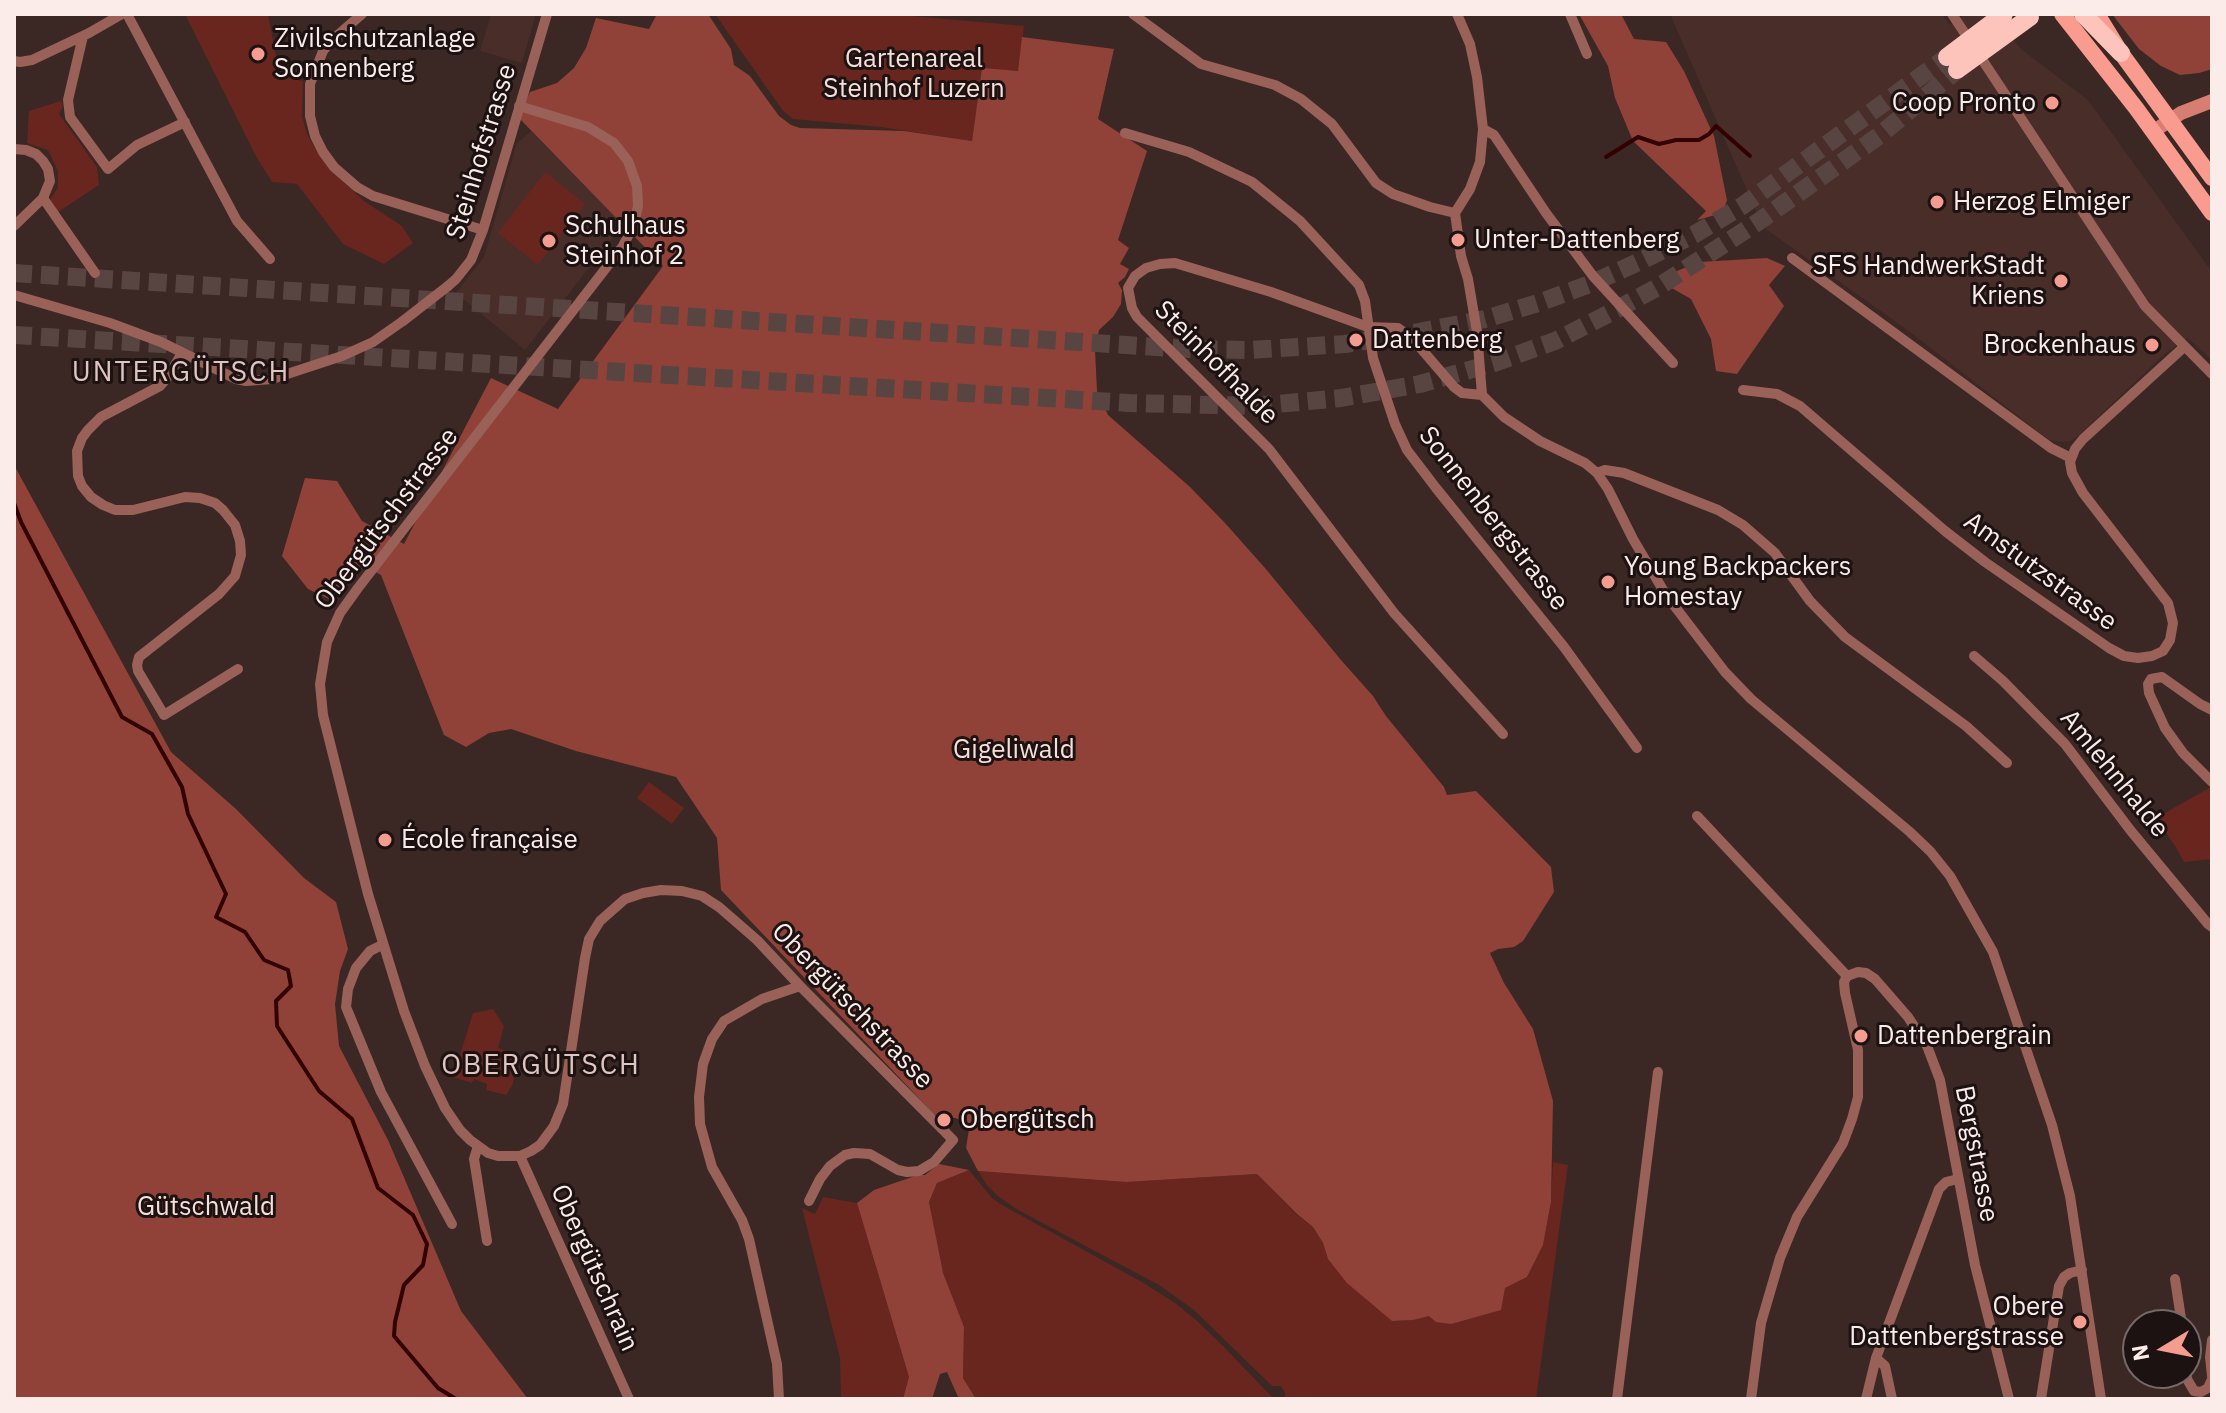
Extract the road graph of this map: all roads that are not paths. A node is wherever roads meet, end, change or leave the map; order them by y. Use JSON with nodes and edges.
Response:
{"nodes":[{"id":1,"x":125,"y":14,"type":"edge"},
{"id":2,"x":362,"y":14,"type":"edge"},
{"id":3,"x":547,"y":14,"type":"edge"},
{"id":4,"x":1133,"y":14,"type":"edge"},
{"id":5,"x":1457,"y":14,"type":"edge"},
{"id":6,"x":1570,"y":14,"type":"edge"},
{"id":7,"x":1952,"y":14,"type":"edge"},
{"id":8,"x":2004,"y":14,"type":"edge"},
{"id":9,"x":2062,"y":14,"type":"edge"},
{"id":10,"x":2083,"y":14,"type":"edge"},
{"id":11,"x":2097,"y":14,"type":"edge"},
{"id":12,"x":2034,"y":15,"type":"edge"},
{"id":13,"x":83,"y":36,"type":"junction"},
{"id":14,"x":2121,"y":53,"type":"junction"},
{"id":15,"x":1587,"y":54,"type":"dead end"},
{"id":16,"x":14,"y":61,"type":"edge"},
{"id":17,"x":2212,"y":101,"type":"edge"},
{"id":18,"x":519,"y":106,"type":"junction"},
{"id":19,"x":2170,"y":120,"type":"junction"},
{"id":20,"x":185,"y":122,"type":"junction"},
{"id":21,"x":1483,"y":129,"type":"junction"},
{"id":22,"x":2154,"y":131,"type":"junction"},
{"id":23,"x":1125,"y":133,"type":"dead end"},
{"id":24,"x":14,"y":149,"type":"edge"},
{"id":25,"x":2212,"y":178,"type":"edge"},
{"id":26,"x":43,"y":198,"type":"junction"},
{"id":27,"x":1455,"y":213,"type":"junction"},
{"id":28,"x":2212,"y":213,"type":"edge"},
{"id":29,"x":14,"y":226,"type":"edge"},
{"id":30,"x":483,"y":230,"type":"junction"},
{"id":31,"x":1792,"y":258,"type":"dead end"},
{"id":32,"x":270,"y":259,"type":"dead end"},
{"id":33,"x":95,"y":273,"type":"dead end"},
{"id":34,"x":14,"y":295,"type":"edge"},
{"id":35,"x":1368,"y":327,"type":"junction"},
{"id":36,"x":2184,"y":347,"type":"junction"},
{"id":37,"x":182,"y":353,"type":"junction"},
{"id":38,"x":1673,"y":363,"type":"dead end"},
{"id":39,"x":2212,"y":374,"type":"edge"},
{"id":40,"x":1743,"y":390,"type":"dead end"},
{"id":41,"x":1482,"y":395,"type":"junction"},
{"id":42,"x":2071,"y":458,"type":"junction"},
{"id":43,"x":1597,"y":473,"type":"junction"},
{"id":44,"x":1974,"y":656,"type":"dead end"},
{"id":45,"x":238,"y":669,"type":"dead end"},
{"id":46,"x":2212,"y":710,"type":"edge"},
{"id":47,"x":1503,"y":734,"type":"dead end"},
{"id":48,"x":1637,"y":748,"type":"dead end"},
{"id":49,"x":2007,"y":763,"type":"dead end"},
{"id":50,"x":2212,"y":782,"type":"edge"},
{"id":51,"x":1697,"y":816,"type":"dead end"},
{"id":52,"x":2212,"y":927,"type":"edge"},
{"id":53,"x":382,"y":945,"type":"junction"},
{"id":54,"x":1847,"y":976,"type":"junction"},
{"id":55,"x":800,"y":986,"type":"junction"},
{"id":56,"x":1658,"y":1072,"type":"dead end"},
{"id":57,"x":478,"y":1146,"type":"junction"},
{"id":58,"x":520,"y":1156,"type":"junction"},
{"id":59,"x":1958,"y":1179,"type":"junction"},
{"id":60,"x":809,"y":1201,"type":"dead end"},
{"id":61,"x":452,"y":1224,"type":"dead end"},
{"id":62,"x":487,"y":1241,"type":"dead end"},
{"id":63,"x":2082,"y":1270,"type":"junction"},
{"id":64,"x":2175,"y":1279,"type":"dead end"},
{"id":65,"x":2180,"y":1309,"type":"edge"},
{"id":66,"x":2212,"y":1340,"type":"edge"},
{"id":67,"x":1876,"y":1358,"type":"junction"},
{"id":68,"x":2212,"y":1378,"type":"edge"},
{"id":69,"x":2193,"y":1389,"type":"edge"},
{"id":70,"x":629,"y":1399,"type":"edge"},
{"id":71,"x":779,"y":1399,"type":"edge"},
{"id":72,"x":1617,"y":1399,"type":"edge"},
{"id":73,"x":1751,"y":1399,"type":"edge"},
{"id":74,"x":1866,"y":1399,"type":"edge"},
{"id":75,"x":1892,"y":1399,"type":"edge"},
{"id":76,"x":2009,"y":1399,"type":"edge"},
{"id":77,"x":2041,"y":1399,"type":"edge"},
{"id":78,"x":2101,"y":1399,"type":"edge"}],
"edges":[{"from":1,"to":13,"type":"street"},
{"from":1,"to":20,"type":"street"},
{"from":2,"to":30,"type":"street"},
{"from":3,"to":18,"type":"street","name":"Steinhofstrasse"},
{"from":4,"to":27,"type":"street"},
{"from":5,"to":21,"type":"street"},
{"from":6,"to":15,"type":"street"},
{"from":7,"to":36,"type":"street"},
{"from":8,"to":12,"type":"highway","bridge":true},
{"from":9,"to":22,"type":"main road"},
{"from":10,"to":14,"type":"highway"},
{"from":11,"to":14,"type":"main road"},
{"from":13,"to":16,"type":"street"},
{"from":13,"to":20,"type":"street"},
{"from":14,"to":19,"type":"main road"},
{"from":17,"to":19,"type":"main road"},
{"from":18,"to":30,"type":"street","name":"Steinhofstrasse"},
{"from":18,"to":53,"type":"street","name":"Obergütschstrasse"},
{"from":19,"to":22,"type":"main road"},
{"from":19,"to":25,"type":"main road"},
{"from":20,"to":32,"type":"street"},
{"from":21,"to":27,"type":"street"},
{"from":21,"to":38,"type":"street"},
{"from":22,"to":28,"type":"main road"},
{"from":23,"to":35,"type":"street"},
{"from":24,"to":26,"type":"street"},
{"from":26,"to":29,"type":"street"},
{"from":26,"to":33,"type":"street"},
{"from":27,"to":41,"type":"street"},
{"from":30,"to":37,"type":"street","name":"Steinhofstrasse","bridge":true},
{"from":31,"to":42,"type":"street"},
{"from":34,"to":37,"type":"street","name":"Steinhofstrasse"},
{"from":35,"to":41,"type":"street","name":"Sonnenbergstrasse"},
{"from":35,"to":47,"type":"street","name":"Steinhofhalde"},
{"from":35,"to":48,"type":"street","name":"Sonnenbergstrasse"},
{"from":36,"to":39,"type":"street"},
{"from":36,"to":42,"type":"street"},
{"from":37,"to":45,"type":"street"},
{"from":40,"to":42,"type":"street","name":"Amstutzstrasse"},
{"from":41,"to":43,"type":"street"},
{"from":43,"to":49,"type":"street"},
{"from":43,"to":63,"type":"street"},
{"from":44,"to":52,"type":"street","name":"Amlehnhalde"},
{"from":46,"to":50,"type":"street"},
{"from":51,"to":54,"type":"street"},
{"from":53,"to":57,"type":"street","name":"Obergütschstrasse"},
{"from":53,"to":61,"type":"street"},
{"from":54,"to":59,"type":"street","name":"Bergstrasse"},
{"from":54,"to":73,"type":"street"},
{"from":55,"to":58,"type":"street","name":"Obergütschstrasse"},
{"from":55,"to":60,"type":"street","name":"Obergütschstrasse"},
{"from":55,"to":71,"type":"street"},
{"from":56,"to":72,"type":"street"},
{"from":57,"to":58,"type":"street"},
{"from":57,"to":62,"type":"street"},
{"from":58,"to":70,"type":"street","name":"Obergütschrain"},
{"from":59,"to":67,"type":"street"},
{"from":59,"to":76,"type":"street","name":"Bergstrasse"},
{"from":63,"to":77,"type":"street"},
{"from":63,"to":78,"type":"street"},
{"from":64,"to":65,"type":"street"},
{"from":66,"to":68,"type":"street"},
{"from":67,"to":74,"type":"street"},
{"from":67,"to":75,"type":"street"},
{"from":68,"to":69,"type":"street"}]}
